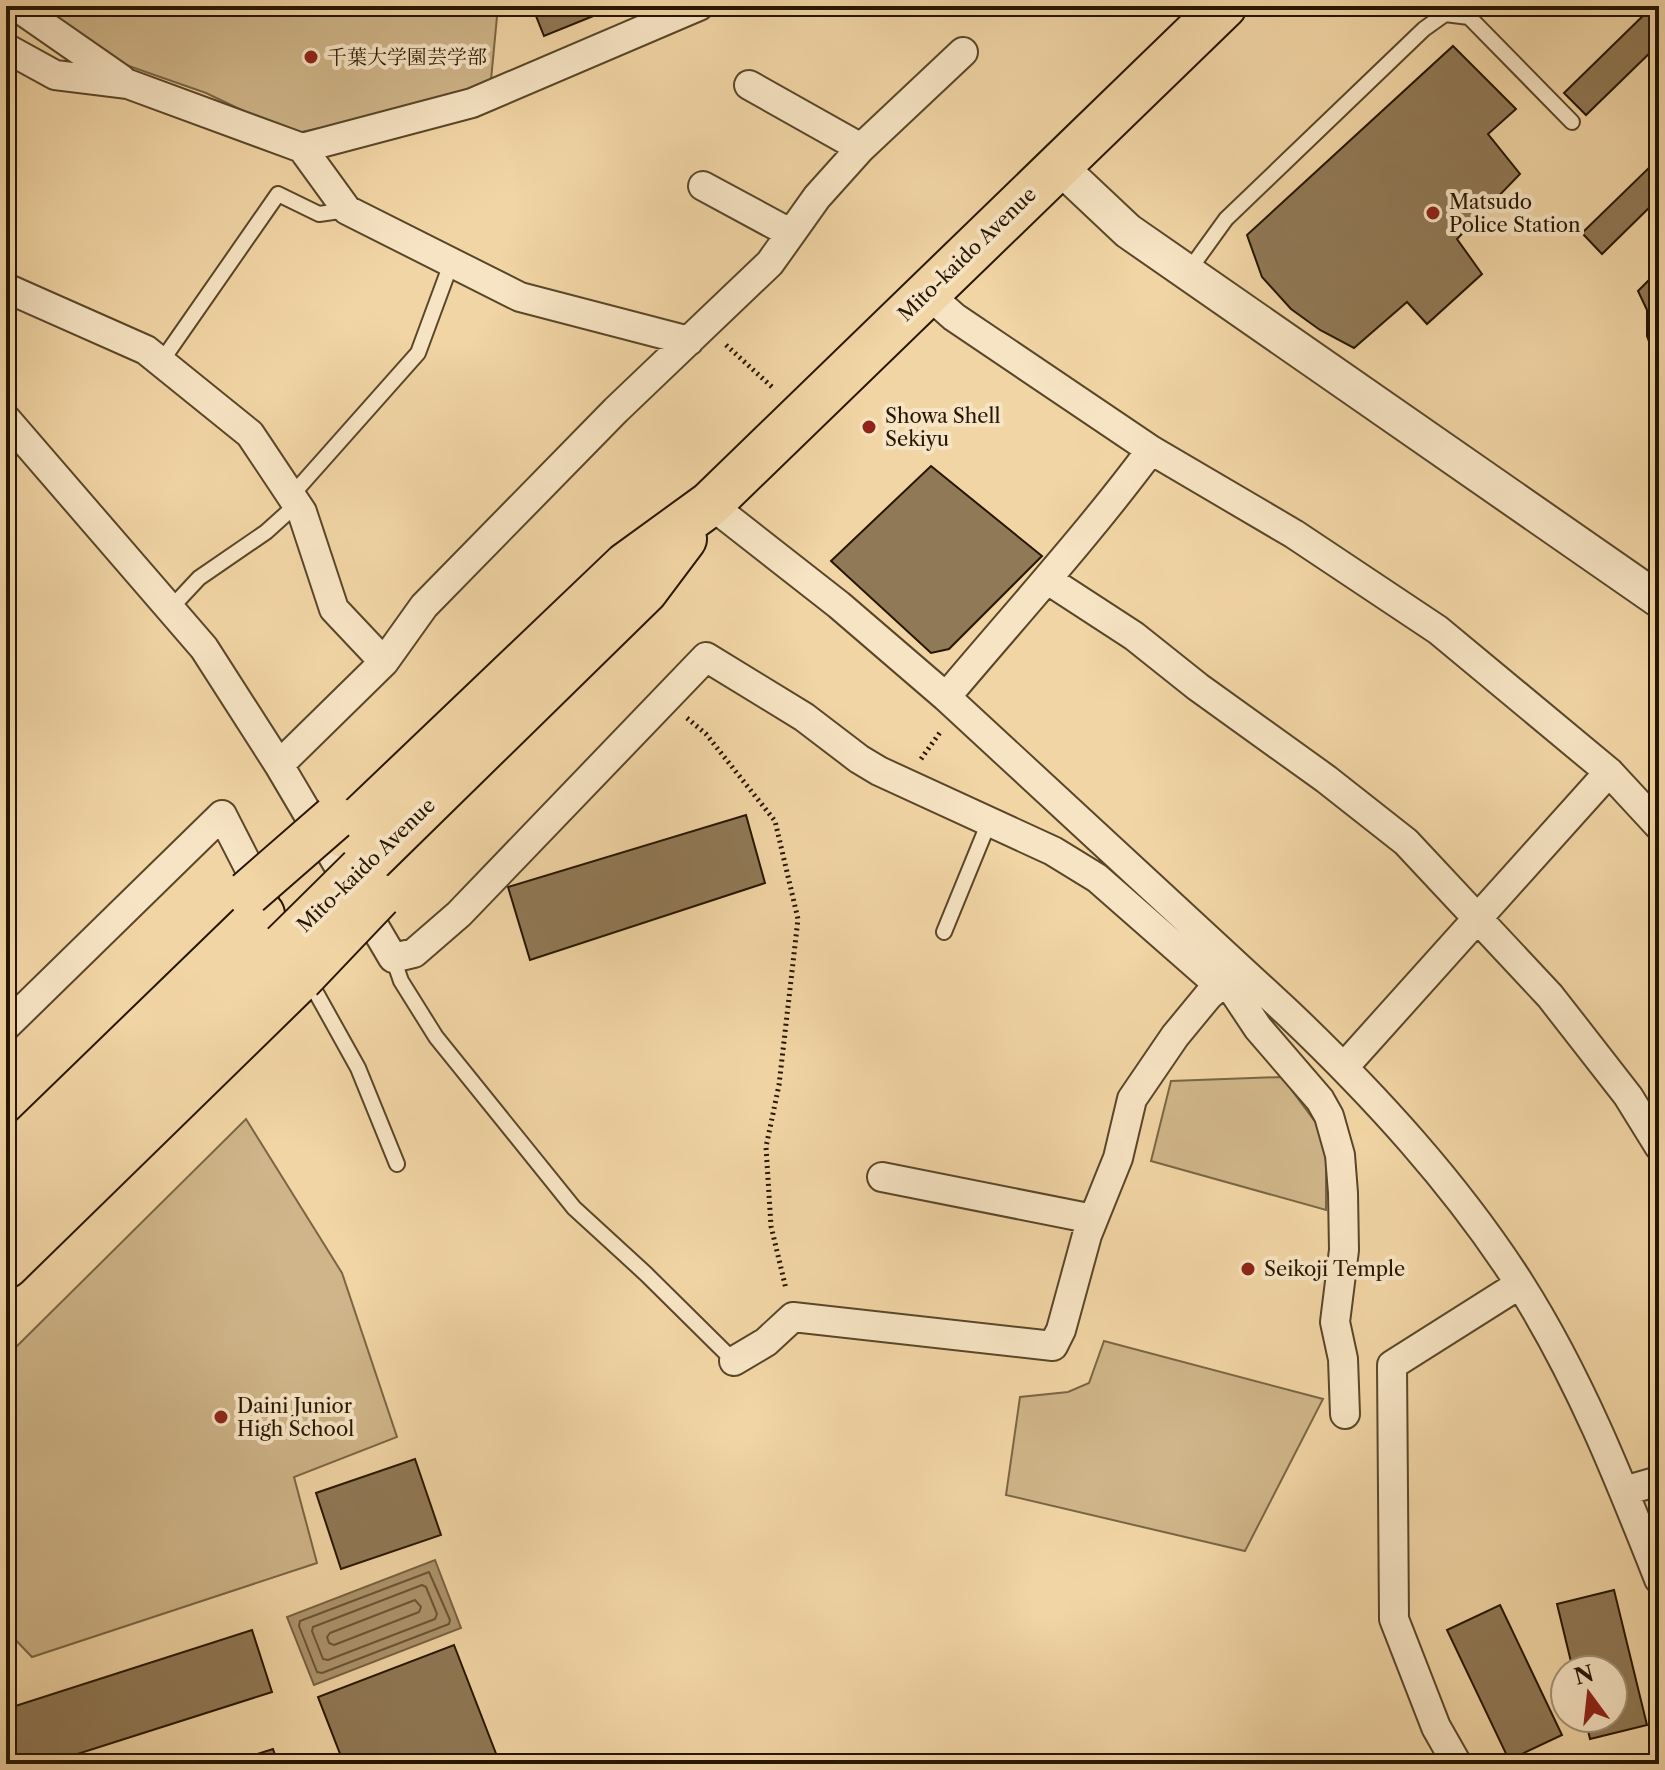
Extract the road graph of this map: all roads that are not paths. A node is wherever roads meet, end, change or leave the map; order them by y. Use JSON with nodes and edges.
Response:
{"nodes":[{"id":1,"x":16,"y":6,"type":"edge"},
{"id":2,"x":699,"y":6,"type":"edge"},
{"id":3,"x":1224,"y":6,"type":"edge"},
{"id":4,"x":6,"y":48,"type":"edge"},
{"id":5,"x":963,"y":52,"type":"dead end"},
{"id":6,"x":128,"y":84,"type":"junction"},
{"id":7,"x":749,"y":85,"type":"dead end"},
{"id":8,"x":1572,"y":122,"type":"dead end"},
{"id":9,"x":302,"y":148,"type":"junction"},
{"id":10,"x":861,"y":148,"type":"junction"},
{"id":11,"x":1059,"y":166,"type":"junction"},
{"id":12,"x":703,"y":186,"type":"dead end"},
{"id":13,"x":347,"y":210,"type":"junction"},
{"id":14,"x":790,"y":233,"type":"junction"},
{"id":15,"x":452,"y":261,"type":"junction"},
{"id":16,"x":1187,"y":273,"type":"junction"},
{"id":17,"x":6,"y":288,"type":"edge"},
{"id":18,"x":927,"y":293,"type":"junction"},
{"id":19,"x":697,"y":333,"type":"junction"},
{"id":20,"x":161,"y":362,"type":"junction"},
{"id":21,"x":6,"y":419,"type":"edge"},
{"id":22,"x":1151,"y":450,"type":"junction"},
{"id":23,"x":294,"y":500,"type":"junction"},
{"id":24,"x":710,"y":504,"type":"junction"},
{"id":25,"x":1048,"y":580,"type":"junction"},
{"id":26,"x":1659,"y":600,"type":"edge"},
{"id":27,"x":171,"y":608,"type":"junction"},
{"id":28,"x":384,"y":662,"type":"junction"},
{"id":29,"x":941,"y":710,"type":"junction"},
{"id":30,"x":279,"y":765,"type":"junction"},
{"id":31,"x":436,"y":772,"type":"junction"},
{"id":32,"x":1609,"y":772,"type":"junction"},
{"id":33,"x":989,"y":822,"type":"junction"},
{"id":34,"x":1659,"y":826,"type":"edge"},
{"id":35,"x":354,"y":854,"type":"junction"},
{"id":36,"x":1479,"y":916,"type":"junction"},
{"id":37,"x":275,"y":931,"type":"junction"},
{"id":38,"x":944,"y":932,"type":"dead end"},
{"id":39,"x":393,"y":958,"type":"junction"},
{"id":40,"x":1228,"y":978,"type":"junction"},
{"id":41,"x":6,"y":1026,"type":"edge"},
{"id":42,"x":1344,"y":1067,"type":"junction"},
{"id":43,"x":6,"y":1119,"type":"edge"},
{"id":44,"x":1659,"y":1146,"type":"edge"},
{"id":45,"x":6,"y":1162,"type":"edge"},
{"id":46,"x":397,"y":1164,"type":"dead end"},
{"id":47,"x":882,"y":1177,"type":"dead end"},
{"id":48,"x":6,"y":1211,"type":"edge"},
{"id":49,"x":1093,"y":1219,"type":"junction"},
{"id":50,"x":6,"y":1266,"type":"edge"},
{"id":51,"x":1520,"y":1284,"type":"junction"},
{"id":52,"x":734,"y":1361,"type":"joint"},
{"id":53,"x":1345,"y":1414,"type":"dead end"},
{"id":54,"x":1659,"y":1481,"type":"edge"},
{"id":55,"x":1624,"y":1491,"type":"junction"},
{"id":56,"x":1659,"y":1579,"type":"edge"},
{"id":57,"x":1457,"y":1764,"type":"edge"}],
"edges":[{"from":1,"to":6,"type":"street"},
{"from":2,"to":9,"type":"street"},
{"from":3,"to":11,"type":"highway","name":"Mito-kaido Avenue"},
{"from":4,"to":6,"type":"street"},
{"from":5,"to":10,"type":"street"},
{"from":6,"to":9,"type":"street"},
{"from":7,"to":10,"type":"street"},
{"from":8,"to":16,"type":"lane"},
{"from":9,"to":13,"type":"street"},
{"from":10,"to":14,"type":"street"},
{"from":11,"to":16,"type":"street"},
{"from":11,"to":18,"type":"highway","name":"Mito-kaido Avenue"},
{"from":12,"to":14,"type":"street"},
{"from":13,"to":15,"type":"street"},
{"from":13,"to":20,"type":"lane"},
{"from":14,"to":19,"type":"street"},
{"from":15,"to":19,"type":"street"},
{"from":15,"to":23,"type":"lane"},
{"from":16,"to":26,"type":"street"},
{"from":17,"to":20,"type":"street"},
{"from":18,"to":22,"type":"street"},
{"from":18,"to":24,"type":"highway","name":"Mito-kaido Avenue"},
{"from":19,"to":28,"type":"street"},
{"from":20,"to":23,"type":"street"},
{"from":21,"to":27,"type":"street"},
{"from":22,"to":25,"type":"street"},
{"from":22,"to":32,"type":"street"},
{"from":23,"to":27,"type":"lane"},
{"from":23,"to":28,"type":"street"},
{"from":24,"to":29,"type":"street"},
{"from":24,"to":31,"type":"highway","name":"Mito-kaido Avenue"},
{"from":25,"to":29,"type":"street"},
{"from":25,"to":36,"type":"street"},
{"from":27,"to":30,"type":"street"},
{"from":28,"to":30,"type":"street"},
{"from":29,"to":40,"type":"street"},
{"from":30,"to":39,"type":"street"},
{"from":31,"to":35,"type":"highway","name":"Mito-kaido Avenue"},
{"from":31,"to":35,"type":"highway"},
{"from":32,"to":34,"type":"street"},
{"from":32,"to":36,"type":"street"},
{"from":33,"to":38,"type":"lane"},
{"from":33,"to":39,"type":"street"},
{"from":33,"to":40,"type":"street"},
{"from":35,"to":37,"type":"highway","bridge":true},
{"from":35,"to":37,"type":"highway","name":"Mito-kaido Avenue"},
{"from":36,"to":42,"type":"street"},
{"from":36,"to":44,"type":"street"},
{"from":37,"to":41,"type":"street"},
{"from":37,"to":43,"type":"highway"},
{"from":37,"to":45,"type":"highway","name":"Mito-kaido Avenue"},
{"from":37,"to":46,"type":"lane"},
{"from":37,"to":48,"type":"highway","name":"Mito-kaido Avenue"},
{"from":37,"to":50,"type":"highway"},
{"from":39,"to":52,"type":"lane"},
{"from":40,"to":42,"type":"street"},
{"from":40,"to":49,"type":"street"},
{"from":40,"to":53,"type":"street"},
{"from":42,"to":51,"type":"street"},
{"from":47,"to":49,"type":"street"},
{"from":49,"to":52,"type":"street"},
{"from":51,"to":55,"type":"street"},
{"from":51,"to":57,"type":"street"},
{"from":54,"to":55,"type":"street"},
{"from":55,"to":56,"type":"street"}]}
